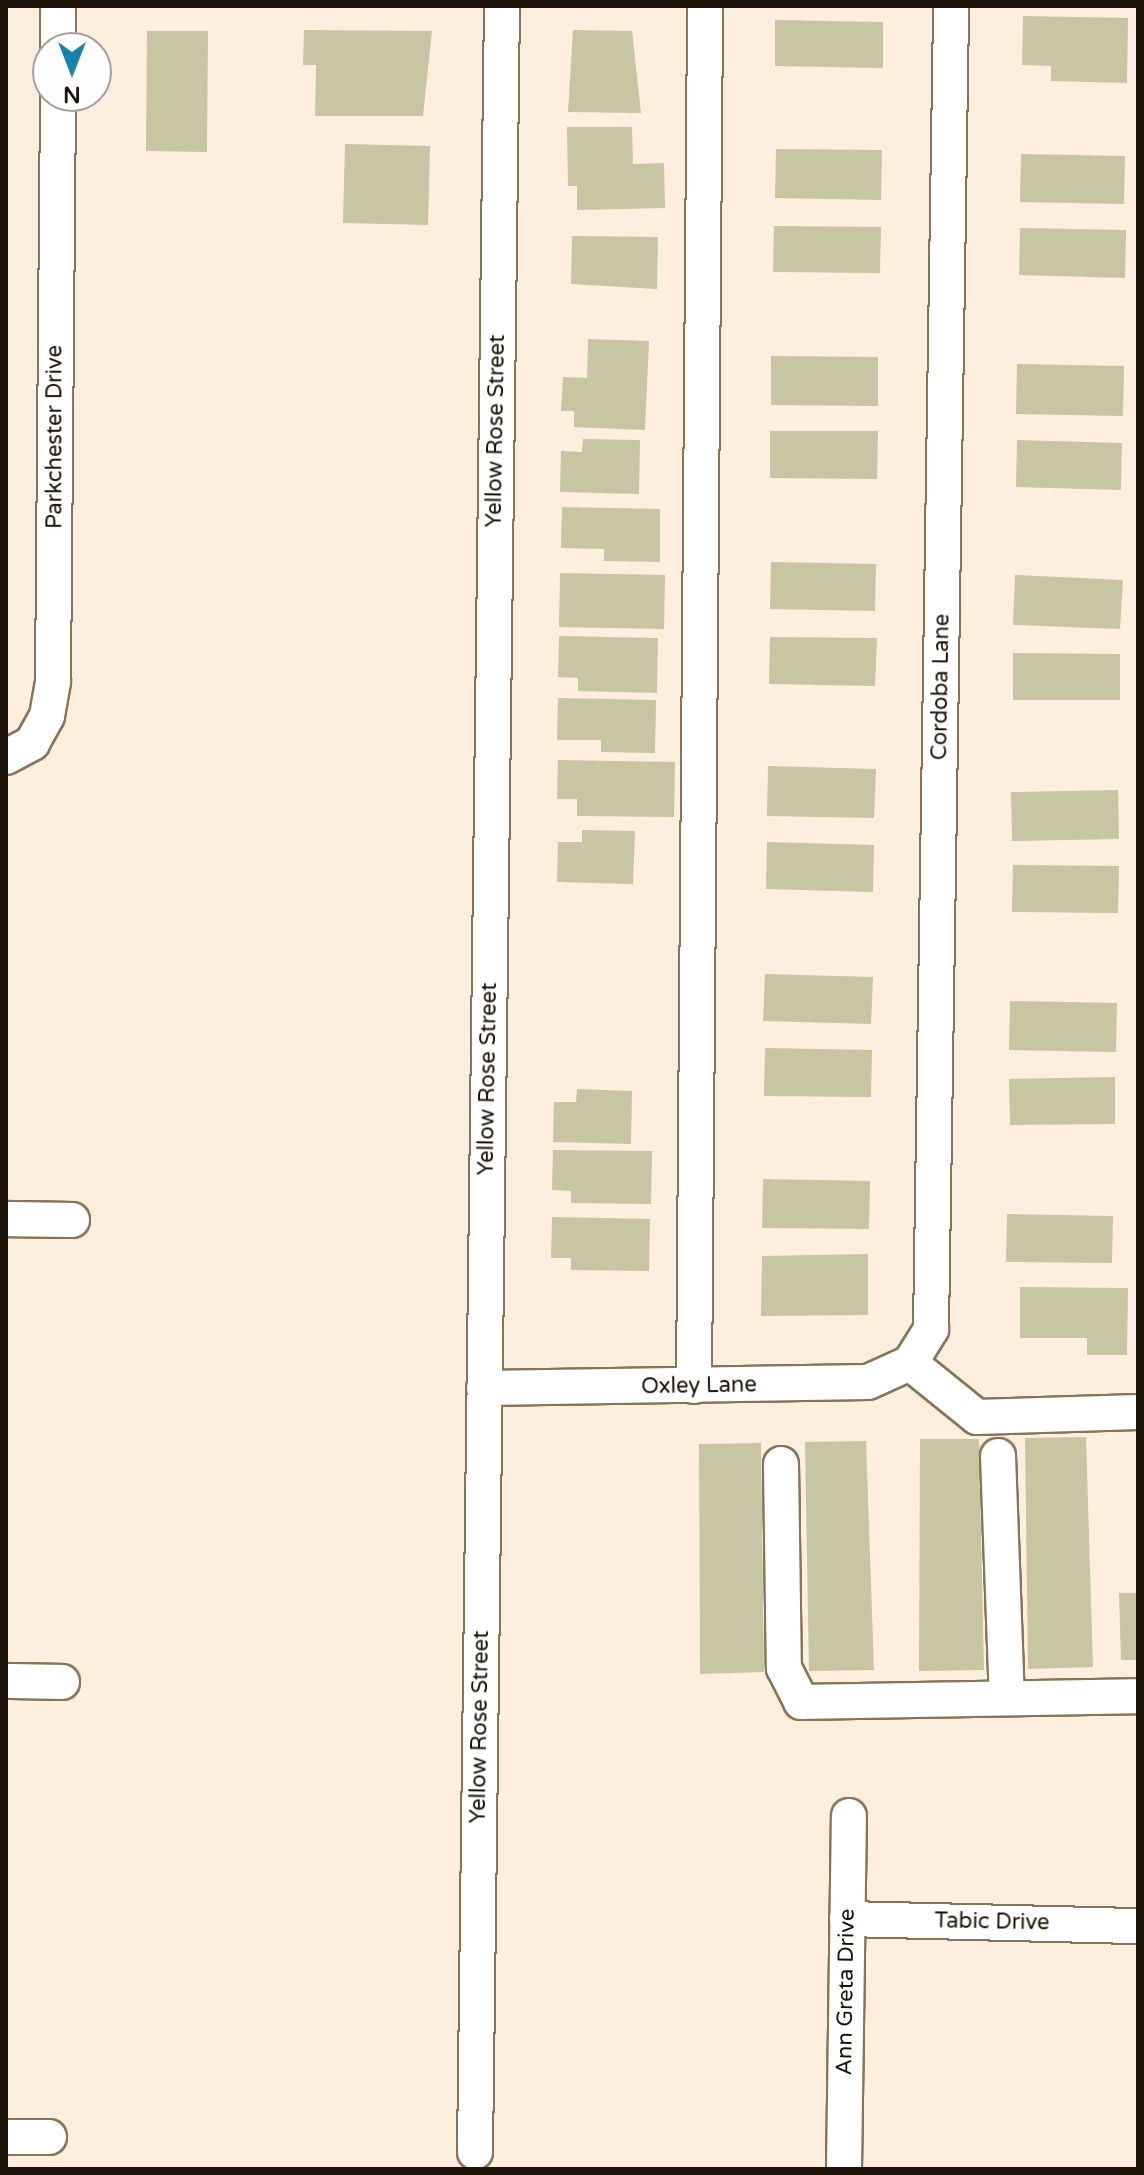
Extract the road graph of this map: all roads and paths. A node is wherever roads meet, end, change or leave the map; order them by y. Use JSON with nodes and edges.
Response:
{"nodes":[{"id":1,"x":58,"y":6,"type":"edge"},
{"id":2,"x":502,"y":6,"type":"edge"},
{"id":3,"x":705,"y":6,"type":"edge"},
{"id":4,"x":951,"y":6,"type":"edge"},
{"id":5,"x":58,"y":32,"type":"edge"},
{"id":6,"x":58,"y":112,"type":"edge"},
{"id":7,"x":6,"y":757,"type":"edge"},
{"id":8,"x":6,"y":1219,"type":"edge"},
{"id":9,"x":72,"y":1220,"type":"dead end"},
{"id":10,"x":910,"y":1363,"type":"junction"},
{"id":11,"x":694,"y":1386,"type":"junction"},
{"id":12,"x":484,"y":1388,"type":"junction"},
{"id":13,"x":1138,"y":1412,"type":"edge"},
{"id":14,"x":998,"y":1456,"type":"dead end"},
{"id":15,"x":781,"y":1464,"type":"dead end"},
{"id":16,"x":6,"y":1681,"type":"edge"},
{"id":17,"x":62,"y":1682,"type":"dead end"},
{"id":18,"x":1138,"y":1696,"type":"edge"},
{"id":19,"x":1007,"y":1698,"type":"junction"},
{"id":20,"x":849,"y":1816,"type":"dead end"},
{"id":21,"x":847,"y":1919,"type":"junction"},
{"id":22,"x":1138,"y":1926,"type":"edge"},
{"id":23,"x":6,"y":2137,"type":"edge"},
{"id":24,"x":49,"y":2137,"type":"dead end"},
{"id":25,"x":475,"y":2152,"type":"dead end"},
{"id":26,"x":844,"y":2169,"type":"edge"}],
"edges":[{"from":1,"to":5,"type":"street"},
{"from":2,"to":12,"type":"street","name":"Yellow Rose Street"},
{"from":3,"to":11,"type":"street"},
{"from":4,"to":10,"type":"street","name":"Cordoba Lane"},
{"from":6,"to":7,"type":"street","name":"Parkchester Drive"},
{"from":8,"to":9,"type":"street"},
{"from":10,"to":11,"type":"street","name":"Oxley Lane"},
{"from":10,"to":13,"type":"street"},
{"from":11,"to":12,"type":"street","name":"Oxley Lane"},
{"from":12,"to":25,"type":"street","name":"Yellow Rose Street"},
{"from":14,"to":19,"type":"street"},
{"from":15,"to":19,"type":"street"},
{"from":16,"to":17,"type":"street"},
{"from":18,"to":19,"type":"street"},
{"from":20,"to":21,"type":"street","name":"Ann Greta Drive"},
{"from":21,"to":22,"type":"street","name":"Tabic Drive"},
{"from":21,"to":26,"type":"street","name":"Ann Greta Drive"},
{"from":23,"to":24,"type":"street"}]}
